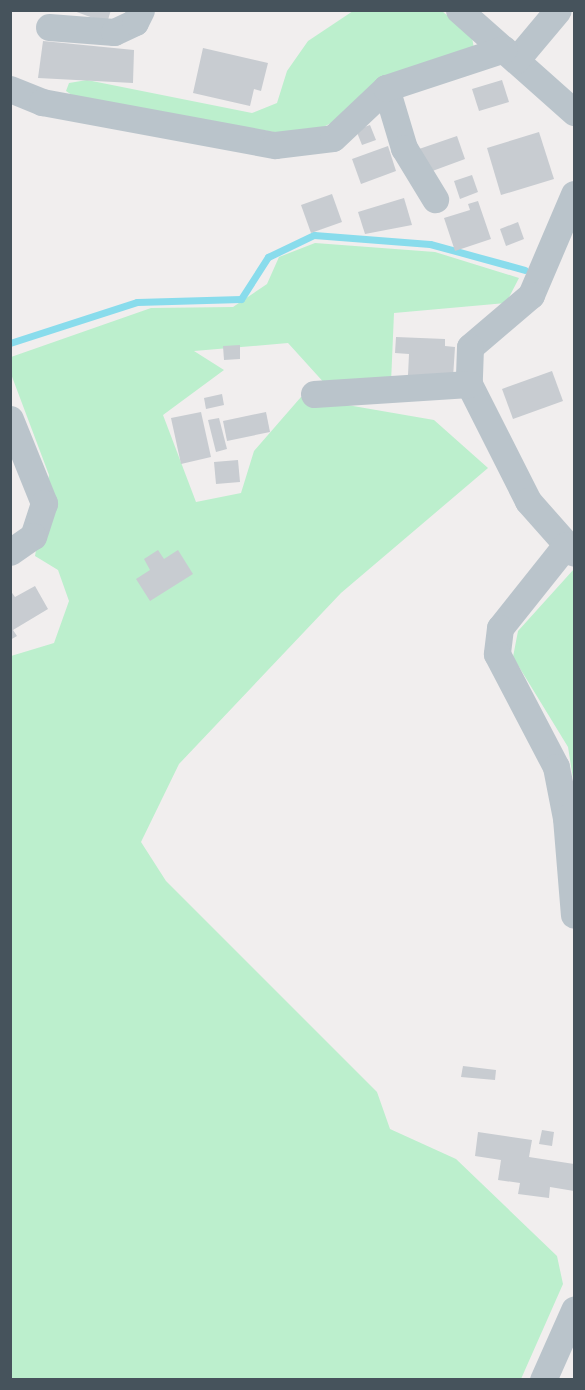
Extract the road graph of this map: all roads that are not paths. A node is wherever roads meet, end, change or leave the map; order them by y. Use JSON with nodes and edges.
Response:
{"nodes":[{"id":1,"x":141,"y":10,"type":"edge"},
{"id":2,"x":459,"y":10,"type":"edge"},
{"id":3,"x":558,"y":10,"type":"edge"},
{"id":4,"x":49,"y":27,"type":"dead end"},
{"id":5,"x":510,"y":55,"type":"junction"},
{"id":6,"x":386,"y":88,"type":"junction"},
{"id":7,"x":10,"y":89,"type":"edge"},
{"id":8,"x":574,"y":112,"type":"edge"},
{"id":9,"x":574,"y":194,"type":"edge"},
{"id":10,"x":435,"y":199,"type":"dead end"},
{"id":11,"x":469,"y":384,"type":"junction"},
{"id":12,"x":314,"y":394,"type":"dead end"},
{"id":13,"x":10,"y":419,"type":"edge"},
{"id":14,"x":19,"y":470,"type":"edge"},
{"id":15,"x":570,"y":549,"type":"edge"},
{"id":16,"x":10,"y":552,"type":"edge"},
{"id":17,"x":574,"y":915,"type":"edge"},
{"id":18,"x":574,"y":1310,"type":"edge"},
{"id":19,"x":543,"y":1380,"type":"edge"}],
"edges":[{"from":1,"to":4,"type":"street"},
{"from":2,"to":5,"type":"street"},
{"from":3,"to":5,"type":"street"},
{"from":5,"to":6,"type":"street"},
{"from":5,"to":8,"type":"street"},
{"from":6,"to":7,"type":"street"},
{"from":6,"to":10,"type":"street"},
{"from":9,"to":11,"type":"street"},
{"from":11,"to":12,"type":"street"},
{"from":11,"to":15,"type":"street"},
{"from":13,"to":14,"type":"street"},
{"from":14,"to":16,"type":"street"},
{"from":15,"to":17,"type":"street"},
{"from":18,"to":19,"type":"street"}]}
